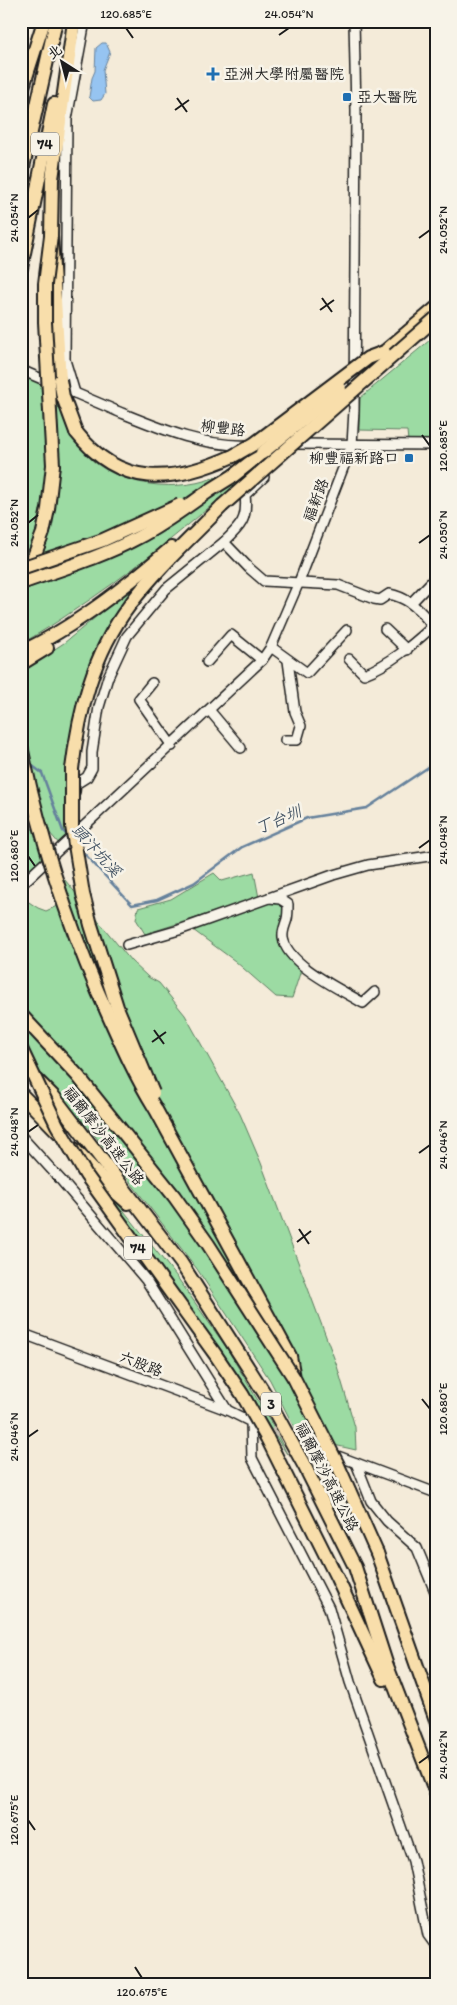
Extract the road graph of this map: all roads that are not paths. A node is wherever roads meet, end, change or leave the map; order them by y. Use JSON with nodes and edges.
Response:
{"nodes":[{"id":1,"x":39,"y":21,"type":"edge"},
{"id":2,"x":44,"y":21,"type":"edge"},
{"id":3,"x":56,"y":21,"type":"edge"},
{"id":4,"x":73,"y":21,"type":"edge"},
{"id":5,"x":85,"y":21,"type":"edge"},
{"id":6,"x":354,"y":21,"type":"edge"},
{"id":7,"x":21,"y":77,"type":"edge"},
{"id":8,"x":21,"y":93,"type":"edge"},
{"id":9,"x":21,"y":176,"type":"edge"},
{"id":10,"x":51,"y":236,"type":"junction"},
{"id":11,"x":21,"y":268,"type":"edge"},
{"id":12,"x":436,"y":308,"type":"edge"},
{"id":13,"x":436,"y":318,"type":"edge"},
{"id":14,"x":384,"y":352,"type":"junction"},
{"id":15,"x":21,"y":370,"type":"edge"},
{"id":16,"x":75,"y":393,"type":"junction"},
{"id":17,"x":298,"y":444,"type":"junction"},
{"id":18,"x":352,"y":445,"type":"junction"},
{"id":19,"x":436,"y":445,"type":"edge"},
{"id":20,"x":209,"y":491,"type":"junction"},
{"id":21,"x":222,"y":506,"type":"junction"},
{"id":22,"x":224,"y":542,"type":"junction"},
{"id":23,"x":21,"y":568,"type":"edge"},
{"id":24,"x":436,"y":577,"type":"edge"},
{"id":25,"x":299,"y":582,"type":"junction"},
{"id":26,"x":21,"y":583,"type":"edge"},
{"id":27,"x":119,"y":591,"type":"junction"},
{"id":28,"x":411,"y":603,"type":"junction"},
{"id":29,"x":385,"y":628,"type":"dead end"},
{"id":30,"x":346,"y":630,"type":"dead end"},
{"id":31,"x":434,"y":630,"type":"edge"},
{"id":32,"x":271,"y":647,"type":"junction"},
{"id":33,"x":407,"y":650,"type":"junction"},
{"id":34,"x":21,"y":652,"type":"edge"},
{"id":35,"x":349,"y":659,"type":"dead end"},
{"id":36,"x":262,"y":660,"type":"junction"},
{"id":37,"x":288,"y":661,"type":"junction"},
{"id":38,"x":207,"y":662,"type":"dead end"},
{"id":39,"x":21,"y":664,"type":"edge"},
{"id":40,"x":152,"y":683,"type":"dead end"},
{"id":41,"x":210,"y":711,"type":"junction"},
{"id":42,"x":285,"y":740,"type":"dead end"},
{"id":43,"x":21,"y":746,"type":"edge"},
{"id":44,"x":172,"y":746,"type":"junction"},
{"id":45,"x":241,"y":748,"type":"dead end"},
{"id":46,"x":73,"y":837,"type":"junction"},
{"id":47,"x":436,"y":855,"type":"edge"},
{"id":48,"x":21,"y":886,"type":"edge"},
{"id":49,"x":268,"y":898,"type":"junction"},
{"id":50,"x":127,"y":945,"type":"dead end"},
{"id":51,"x":375,"y":992,"type":"dead end"},
{"id":52,"x":21,"y":1015,"type":"edge"},
{"id":53,"x":21,"y":1049,"type":"edge"},
{"id":54,"x":21,"y":1063,"type":"edge"},
{"id":55,"x":21,"y":1094,"type":"edge"},
{"id":56,"x":156,"y":1108,"type":"junction"},
{"id":57,"x":21,"y":1136,"type":"edge"},
{"id":58,"x":145,"y":1216,"type":"junction"},
{"id":59,"x":21,"y":1333,"type":"edge"},
{"id":60,"x":294,"y":1378,"type":"junction"},
{"id":61,"x":227,"y":1410,"type":"junction"},
{"id":62,"x":306,"y":1444,"type":"tunnel mouth"},
{"id":63,"x":356,"y":1463,"type":"junction"},
{"id":64,"x":436,"y":1493,"type":"edge"},
{"id":65,"x":436,"y":1594,"type":"edge"},
{"id":66,"x":402,"y":1704,"type":"junction"},
{"id":67,"x":436,"y":1720,"type":"edge"},
{"id":68,"x":436,"y":1793,"type":"edge"},
{"id":69,"x":436,"y":1946,"type":"edge"}],
"edges":[{"from":1,"to":7,"type":"street"},
{"from":2,"to":8,"type":"highway"},
{"from":3,"to":9,"type":"highway","number":"74"},
{"from":4,"to":10,"type":"highway"},
{"from":4,"to":11,"type":"highway","number":"74"},
{"from":5,"to":16,"type":"street"},
{"from":6,"to":18,"type":"street","name":"福新路"},
{"from":10,"to":14,"type":"highway","bridge":true},
{"from":10,"to":26,"type":"highway","bridge":true},
{"from":12,"to":14,"type":"highway"},
{"from":13,"to":21,"type":"highway","bridge":true},
{"from":14,"to":20,"type":"highway","bridge":true},
{"from":15,"to":16,"type":"street","name":"柳豐路"},
{"from":16,"to":17,"type":"street","name":"柳豐路"},
{"from":17,"to":18,"type":"street","name":"柳豐路"},
{"from":17,"to":22,"type":"street"},
{"from":18,"to":19,"type":"street","name":"柳豐路"},
{"from":18,"to":25,"type":"street","name":"福新路"},
{"from":20,"to":23,"type":"highway","bridge":true},
{"from":20,"to":26,"type":"highway","bridge":true},
{"from":21,"to":27,"type":"highway"},
{"from":21,"to":56,"type":"highway","bridge":true},
{"from":22,"to":25,"type":"street"},
{"from":22,"to":46,"type":"street"},
{"from":24,"to":28,"type":"street"},
{"from":25,"to":28,"type":"street"},
{"from":25,"to":32,"type":"street","name":"福新路"},
{"from":27,"to":34,"type":"highway"},
{"from":27,"to":39,"type":"highway"},
{"from":28,"to":31,"type":"street"},
{"from":29,"to":33,"type":"street"},
{"from":30,"to":37,"type":"street"},
{"from":31,"to":33,"type":"street"},
{"from":32,"to":36,"type":"street","name":"福新路"},
{"from":32,"to":37,"type":"street"},
{"from":33,"to":35,"type":"street"},
{"from":36,"to":38,"type":"street"},
{"from":36,"to":41,"type":"street","name":"福新路"},
{"from":37,"to":42,"type":"street"},
{"from":40,"to":44,"type":"street"},
{"from":41,"to":44,"type":"street","name":"福新路"},
{"from":41,"to":45,"type":"street"},
{"from":43,"to":56,"type":"highway","bridge":true},
{"from":44,"to":46,"type":"street","name":"福新路"},
{"from":46,"to":48,"type":"street","name":"福新路"},
{"from":47,"to":49,"type":"street"},
{"from":49,"to":50,"type":"street"},
{"from":49,"to":51,"type":"street"},
{"from":52,"to":60,"type":"highway","name":"福爾摩沙高速公路","number":"3","bridge":true},
{"from":53,"to":66,"type":"highway","number":"74","bridge":true},
{"from":54,"to":58,"type":"highway","name":"福爾摩沙高速公路","number":"3"},
{"from":55,"to":58,"type":"highway"},
{"from":56,"to":60,"type":"highway","bridge":true},
{"from":57,"to":61,"type":"street"},
{"from":58,"to":66,"type":"highway","name":"福爾摩沙高速公路","number":"3"},
{"from":59,"to":61,"type":"street","name":"六股路"},
{"from":60,"to":67,"type":"highway","name":"福爾摩沙高速公路","number":"3","bridge":true},
{"from":61,"to":69,"type":"street","name":"六股路"},
{"from":62,"to":63,"type":"street"},
{"from":63,"to":64,"type":"street"},
{"from":63,"to":65,"type":"street"},
{"from":66,"to":68,"type":"highway","name":"福爾摩沙高速公路","number":"3"}]}
